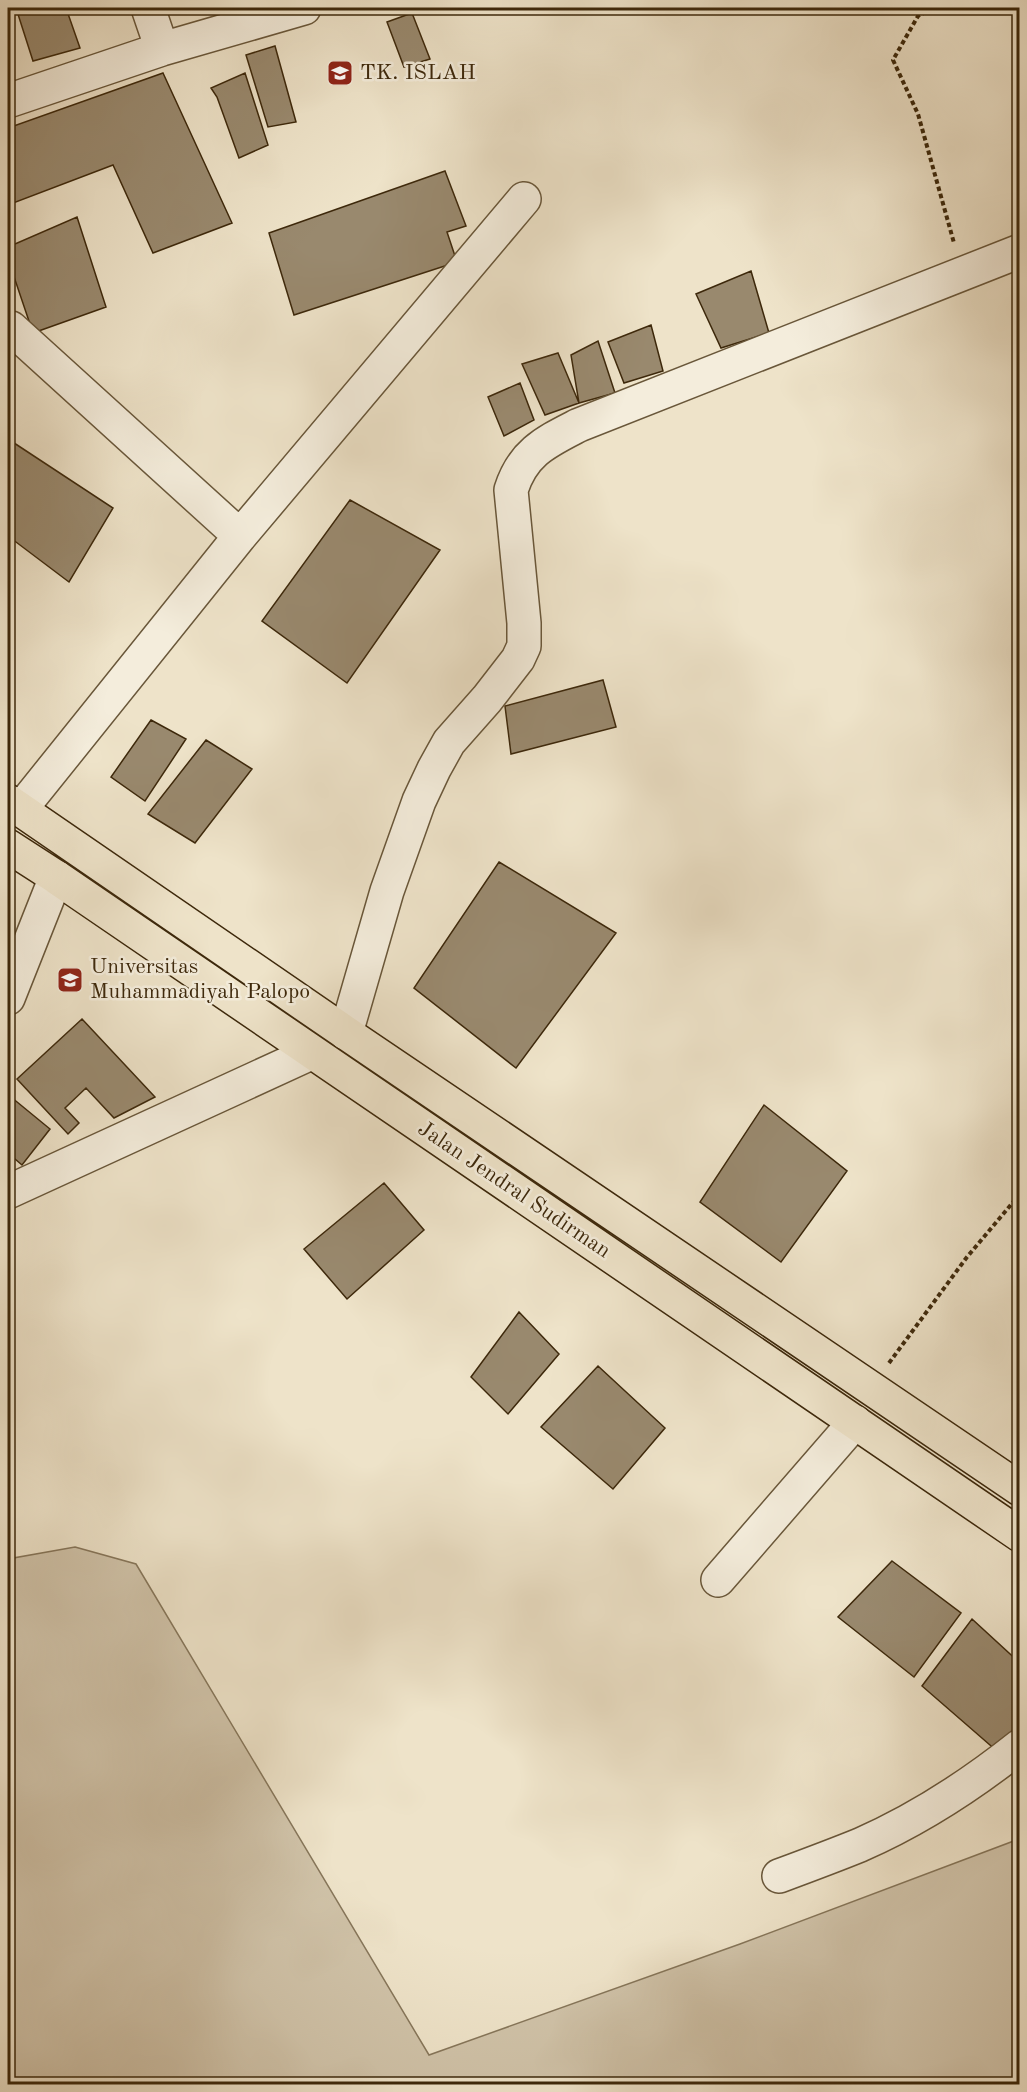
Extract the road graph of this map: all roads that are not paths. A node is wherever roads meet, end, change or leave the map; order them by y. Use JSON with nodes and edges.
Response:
{"nodes":[{"id":1,"x":148,"y":8,"type":"edge"},
{"id":2,"x":304,"y":8,"type":"edge"},
{"id":3,"x":162,"y":49,"type":"junction"},
{"id":4,"x":8,"y":102,"type":"edge"},
{"id":5,"x":524,"y":199,"type":"dead end"},
{"id":6,"x":1020,"y":251,"type":"edge"},
{"id":7,"x":11,"y":328,"type":"dead end"},
{"id":8,"x":240,"y":536,"type":"junction"},
{"id":9,"x":14,"y":806,"type":"edge"},
{"id":10,"x":8,"y":846,"type":"edge"},
{"id":11,"x":56,"y":877,"type":"junction"},
{"id":12,"x":8,"y":998,"type":"edge"},
{"id":13,"x":346,"y":1033,"type":"junction"},
{"id":14,"x":311,"y":1053,"type":"junction"},
{"id":15,"x":8,"y":1192,"type":"edge"},
{"id":16,"x":855,"y":1422,"type":"junction"},
{"id":17,"x":1020,"y":1489,"type":"edge"},
{"id":18,"x":1020,"y":1535,"type":"edge"},
{"id":19,"x":718,"y":1580,"type":"dead end"},
{"id":20,"x":1020,"y":1746,"type":"edge"},
{"id":21,"x":779,"y":1876,"type":"dead end"}],
"edges":[{"from":1,"to":3,"type":"street"},
{"from":2,"to":3,"type":"street"},
{"from":3,"to":4,"type":"street"},
{"from":5,"to":8,"type":"street"},
{"from":6,"to":13,"type":"street"},
{"from":7,"to":8,"type":"street"},
{"from":8,"to":9,"type":"street"},
{"from":9,"to":13,"type":"highway","name":"Jalan Jendral Sudirman"},
{"from":10,"to":11,"type":"highway","name":"Jalan Jendral Sudirman"},
{"from":11,"to":12,"type":"street"},
{"from":11,"to":14,"type":"highway","name":"Jalan Jendral Sudirman"},
{"from":13,"to":17,"type":"highway","name":"Jalan Jendral Sudirman"},
{"from":14,"to":15,"type":"street"},
{"from":14,"to":16,"type":"highway","name":"Jalan Jendral Sudirman"},
{"from":16,"to":18,"type":"highway","name":"Jalan Jendral Sudirman"},
{"from":16,"to":19,"type":"street"},
{"from":20,"to":21,"type":"street"}]}
